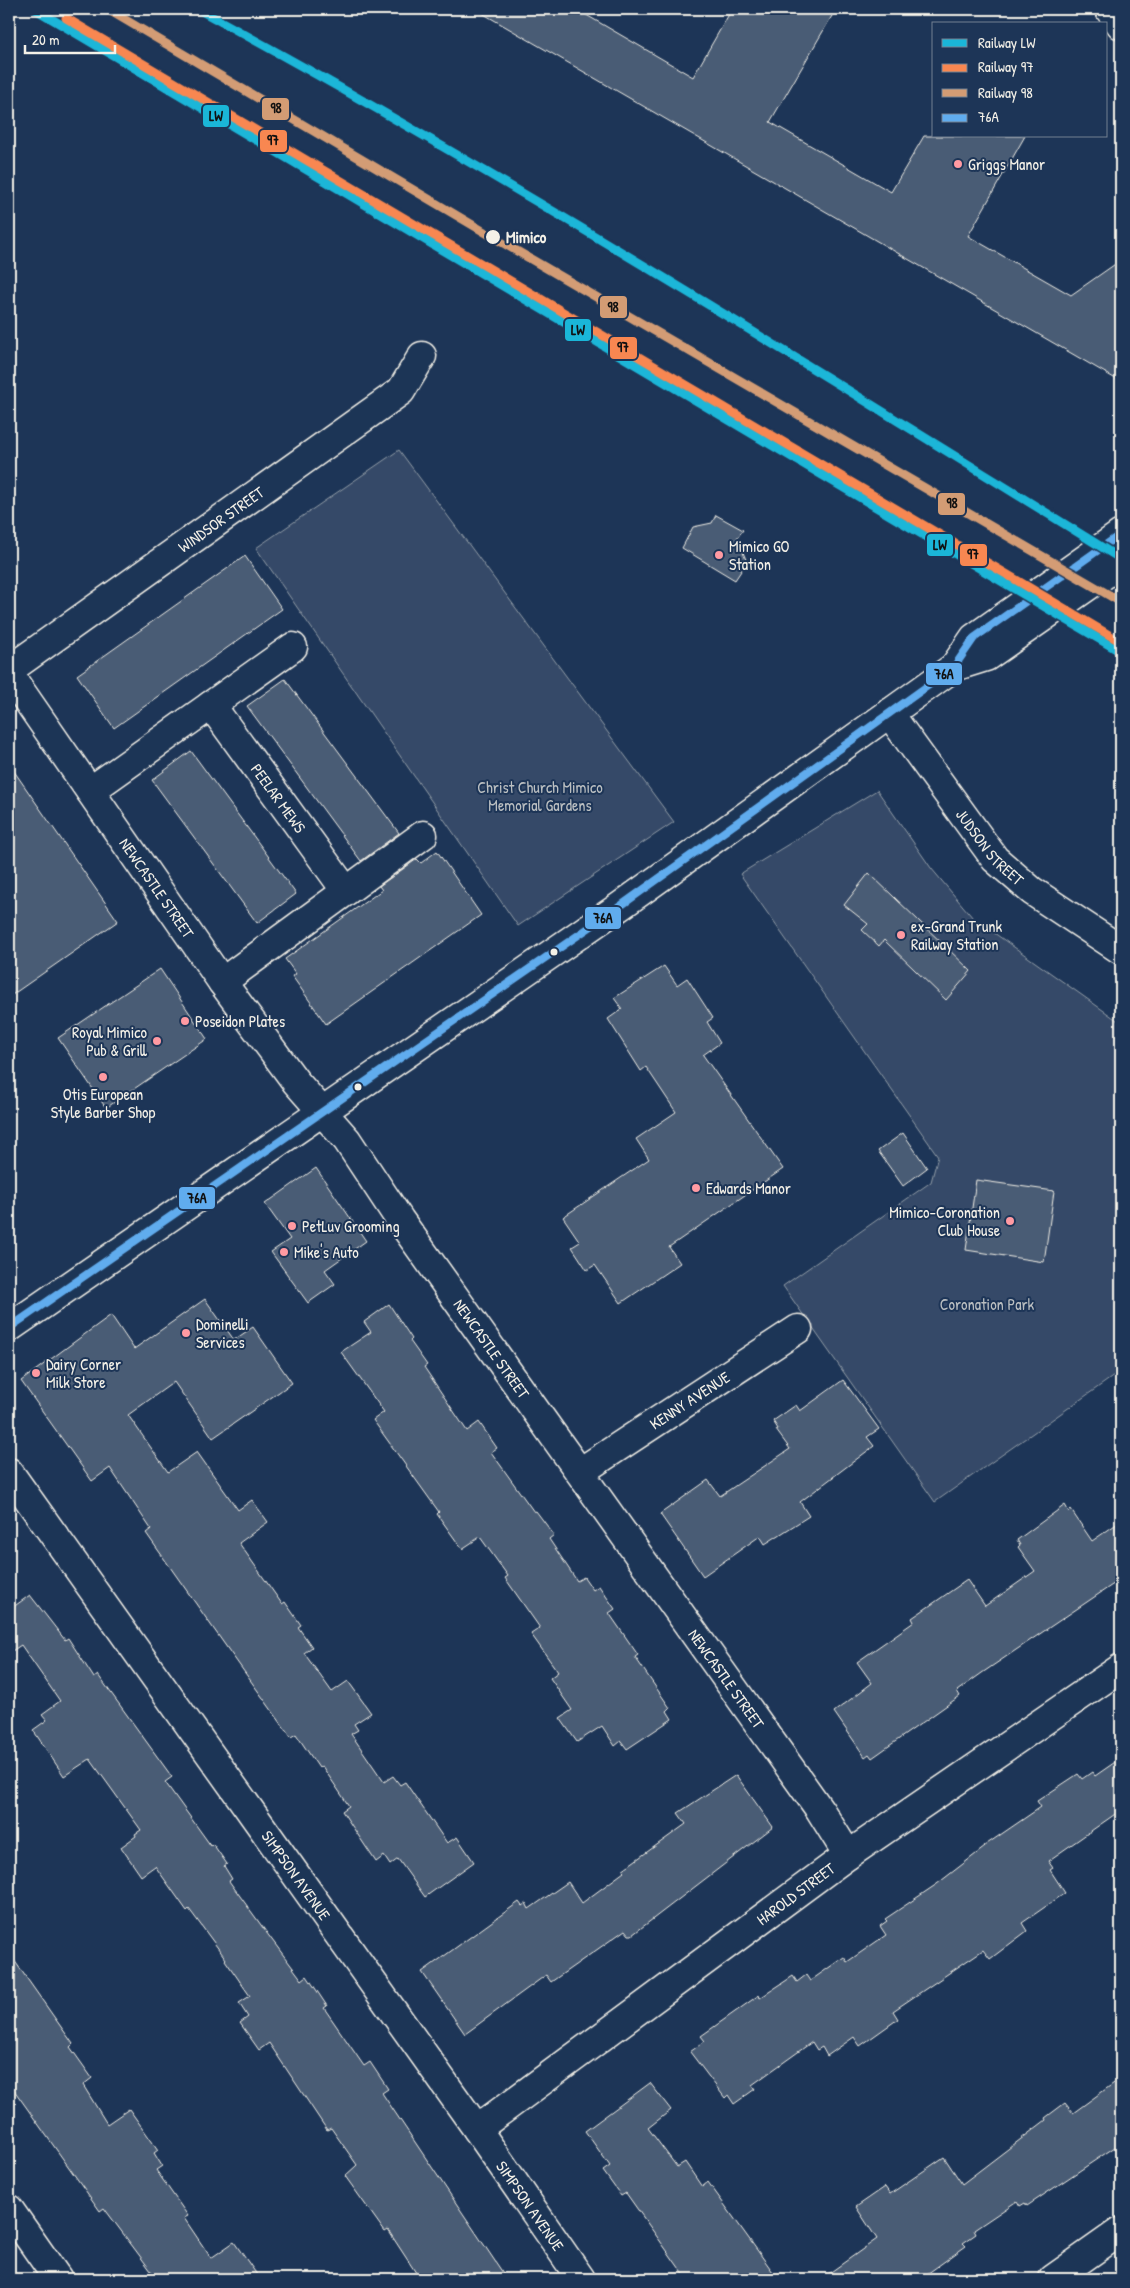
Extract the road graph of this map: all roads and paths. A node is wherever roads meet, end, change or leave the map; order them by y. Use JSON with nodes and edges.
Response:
{"nodes":[{"id":1,"x":1109,"y":9,"type":"edge"},
{"id":2,"x":1121,"y":25,"type":"edge"},
{"id":3,"x":422,"y":356,"type":"dead end"},
{"id":4,"x":1121,"y":534,"type":"edge"},
{"id":5,"x":1121,"y":563,"type":"edge"},
{"id":6,"x":293,"y":647,"type":"dead end"},
{"id":7,"x":954,"y":667,"type":"junction"},
{"id":8,"x":9,"y":670,"type":"edge"},
{"id":9,"x":9,"y":674,"type":"edge"},
{"id":10,"x":211,"y":705,"type":"junction"},
{"id":11,"x":889,"y":713,"type":"junction"},
{"id":12,"x":90,"y":790,"type":"junction"},
{"id":13,"x":423,"y":835,"type":"dead end"},
{"id":14,"x":346,"y":891,"type":"junction"},
{"id":15,"x":1121,"y":950,"type":"edge"},
{"id":16,"x":222,"y":982,"type":"junction"},
{"id":17,"x":322,"y":1111,"type":"junction"},
{"id":18,"x":9,"y":1328,"type":"edge"},
{"id":19,"x":798,"y":1329,"type":"dead end"},
{"id":20,"x":9,"y":1472,"type":"edge"},
{"id":21,"x":580,"y":1472,"type":"junction"},
{"id":22,"x":1121,"y":1668,"type":"edge"},
{"id":23,"x":848,"y":1855,"type":"junction"},
{"id":24,"x":477,"y":2129,"type":"junction"},
{"id":25,"x":9,"y":2209,"type":"edge"},
{"id":26,"x":1121,"y":2232,"type":"edge"},
{"id":27,"x":58,"y":2279,"type":"edge"},
{"id":28,"x":581,"y":2279,"type":"edge"},
{"id":29,"x":1053,"y":2279,"type":"edge"}],
"edges":[{"from":1,"to":2,"type":"street"},
{"from":3,"to":8,"type":"street","name":"WINDSOR STREET"},
{"from":4,"to":7,"type":"street"},
{"from":5,"to":7,"type":"street"},
{"from":6,"to":10,"type":"street"},
{"from":7,"to":11,"type":"street"},
{"from":9,"to":12,"type":"street","name":"NEWCASTLE STREET"},
{"from":10,"to":12,"type":"street"},
{"from":10,"to":14,"type":"street","name":"PEELAR MEWS"},
{"from":11,"to":15,"type":"street","name":"JUDSON STREET"},
{"from":11,"to":17,"type":"street"},
{"from":12,"to":16,"type":"street","name":"NEWCASTLE STREET"},
{"from":13,"to":14,"type":"street"},
{"from":14,"to":16,"type":"street"},
{"from":16,"to":17,"type":"street","name":"NEWCASTLE STREET"},
{"from":17,"to":18,"type":"street"},
{"from":17,"to":21,"type":"street","name":"NEWCASTLE STREET"},
{"from":19,"to":21,"type":"street","name":"KENNY AVENUE"},
{"from":20,"to":24,"type":"street","name":"SIMPSON AVENUE"},
{"from":21,"to":23,"type":"street","name":"NEWCASTLE STREET"},
{"from":22,"to":23,"type":"street","name":"HAROLD STREET"},
{"from":23,"to":24,"type":"street","name":"HAROLD STREET"},
{"from":24,"to":28,"type":"street","name":"SIMPSON AVENUE"},
{"from":25,"to":27,"type":"street"},
{"from":26,"to":29,"type":"street"}]}
